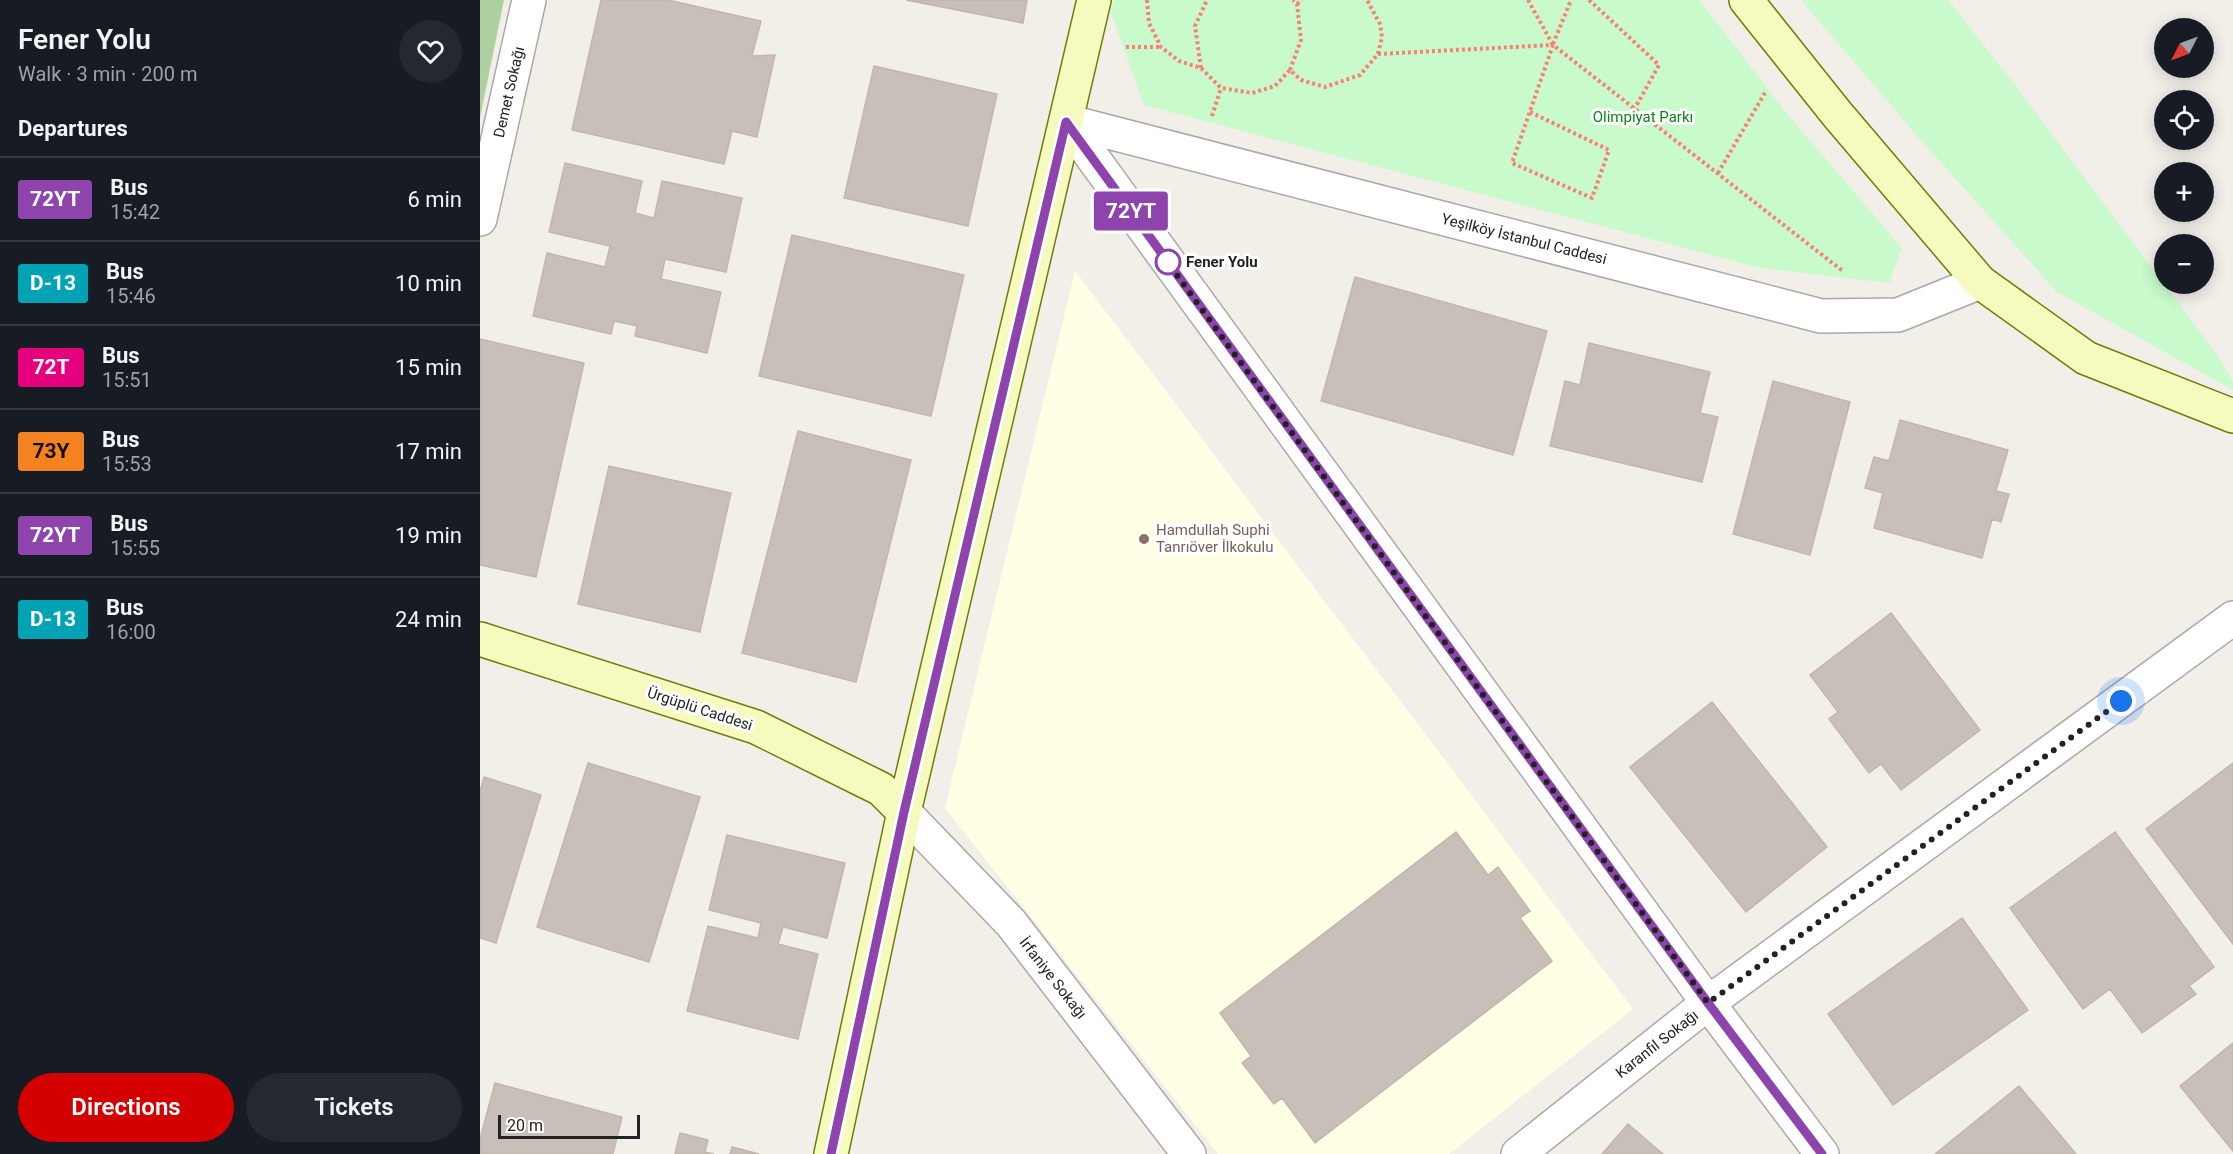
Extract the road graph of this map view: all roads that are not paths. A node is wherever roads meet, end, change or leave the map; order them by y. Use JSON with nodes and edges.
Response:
{"nodes":[{"id":1,"x":529,"y":0,"type":"edge"},
{"id":2,"x":1094,"y":0,"type":"edge"},
{"id":3,"x":1746,"y":0,"type":"edge"},
{"id":4,"x":1066,"y":122,"type":"junction"},
{"id":5,"x":480,"y":219,"type":"edge"},
{"id":6,"x":1980,"y":282,"type":"junction"},
{"id":7,"x":2233,"y":416,"type":"edge"},
{"id":8,"x":2233,"y":618,"type":"edge"},
{"id":9,"x":480,"y":639,"type":"edge"},
{"id":10,"x":904,"y":812,"type":"junction"},
{"id":11,"x":1708,"y":1003,"type":"junction"},
{"id":12,"x":831,"y":1154,"type":"edge"},
{"id":13,"x":1189,"y":1154,"type":"edge"},
{"id":14,"x":1518,"y":1154,"type":"edge"},
{"id":15,"x":1822,"y":1154,"type":"edge"}],
"edges":[{"from":1,"to":5,"type":"street","name":"Demet Sokağı"},
{"from":2,"to":4,"type":"main road"},
{"from":3,"to":6,"type":"main road"},
{"from":4,"to":6,"type":"street","name":"Yeşilköy İstanbul Caddesi"},
{"from":4,"to":10,"type":"main road"},
{"from":4,"to":11,"type":"street"},
{"from":6,"to":7,"type":"main road"},
{"from":8,"to":11,"type":"street","name":"Karanfil Sokağı"},
{"from":9,"to":10,"type":"main road","name":"Ürgüplü Caddesi"},
{"from":10,"to":12,"type":"main road"},
{"from":10,"to":13,"type":"street","name":"İrfaniye Sokağı"},
{"from":11,"to":14,"type":"street","name":"Karanfil Sokağı"},
{"from":11,"to":15,"type":"street"}]}
